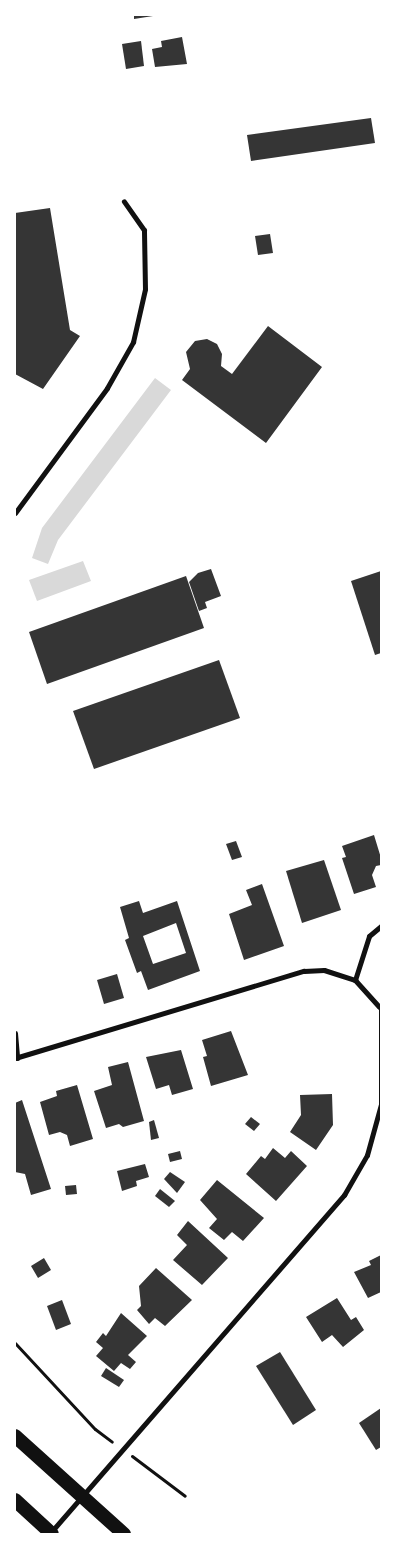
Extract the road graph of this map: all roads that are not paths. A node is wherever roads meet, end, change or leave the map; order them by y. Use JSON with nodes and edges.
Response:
{"nodes":[{"id":1,"x":124,"y":201,"type":"dead end"},
{"id":2,"x":15,"y":513,"type":"edge"},
{"id":3,"x":381,"y":926,"type":"edge"},
{"id":4,"x":355,"y":980,"type":"junction"},
{"id":5,"x":380,"y":1006,"type":"edge"},
{"id":6,"x":15,"y":1033,"type":"edge"},
{"id":7,"x":16,"y":1058,"type":"edge"},
{"id":8,"x":15,"y":1436,"type":"edge"},
{"id":9,"x":15,"y":1500,"type":"edge"},
{"id":10,"x":121,"y":1532,"type":"edge"},
{"id":11,"x":51,"y":1534,"type":"edge"}],
"edges":[{"from":1,"to":2,"type":"street"},
{"from":3,"to":4,"type":"street"},
{"from":4,"to":5,"type":"street"},
{"from":4,"to":7,"type":"street"},
{"from":5,"to":11,"type":"street"},
{"from":6,"to":7,"type":"street"},
{"from":8,"to":10,"type":"highway"},
{"from":9,"to":11,"type":"highway"}]}
